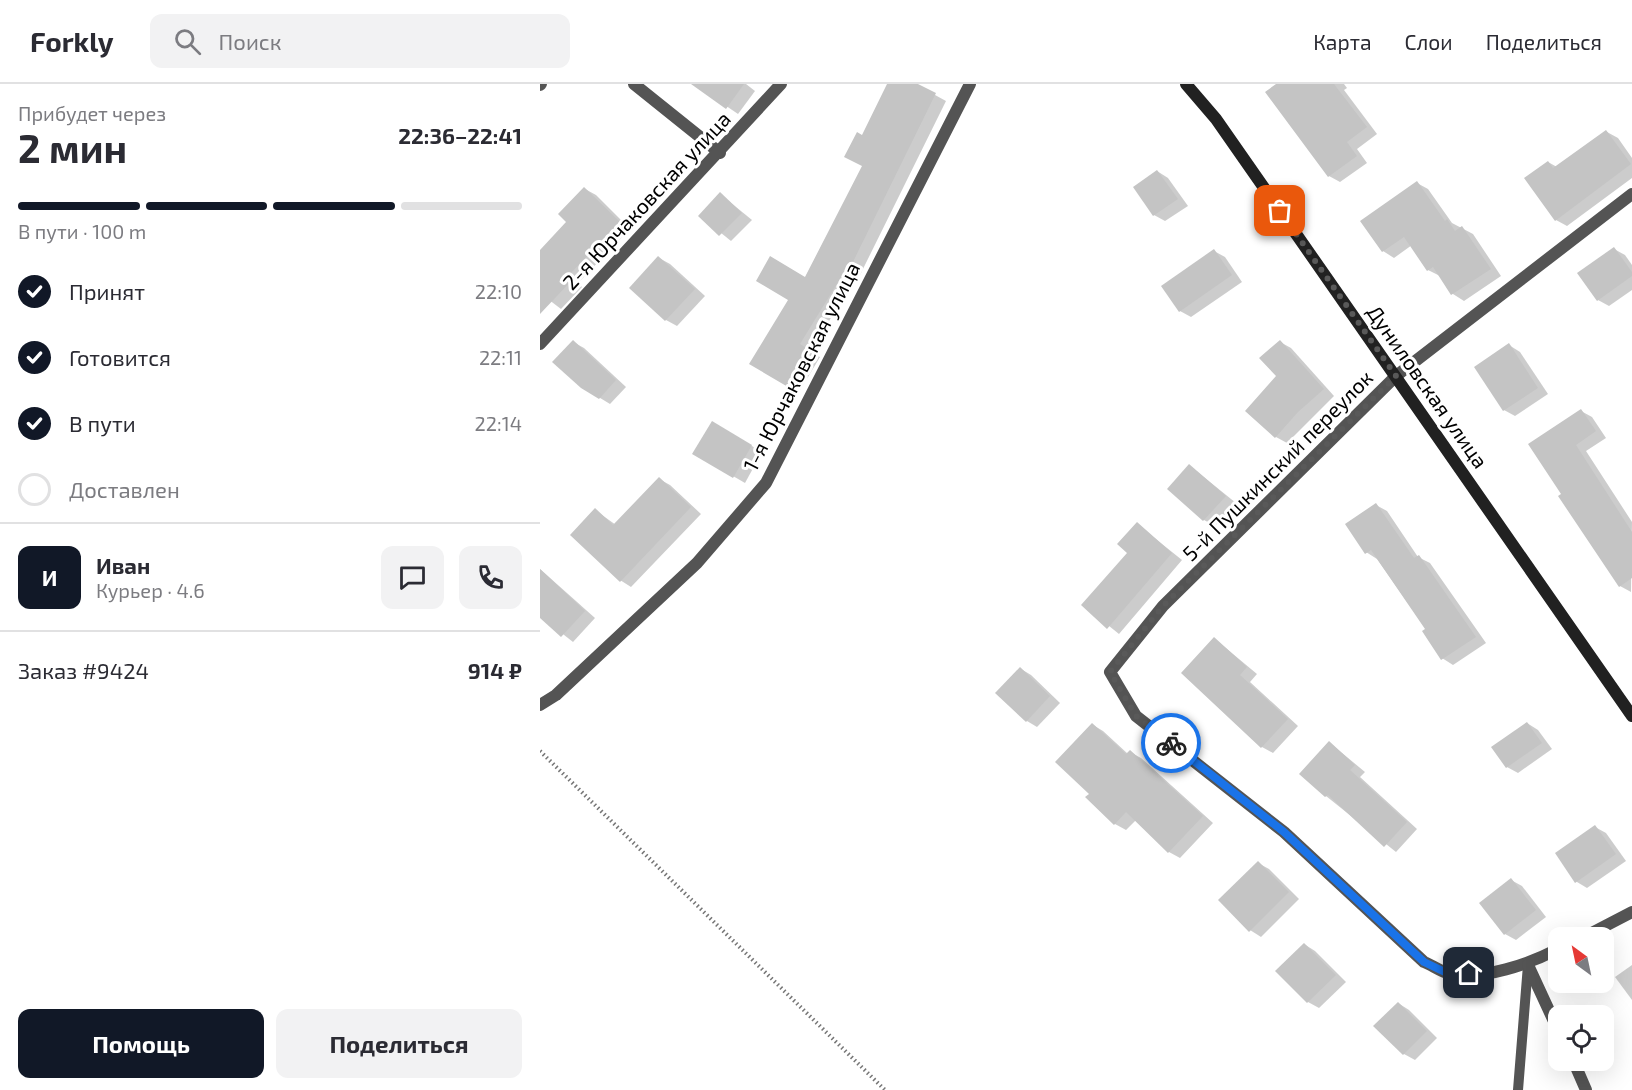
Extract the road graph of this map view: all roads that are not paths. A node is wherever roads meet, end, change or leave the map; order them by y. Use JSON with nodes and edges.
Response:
{"nodes":[{"id":1,"x":634,"y":84,"type":"edge"},
{"id":2,"x":781,"y":84,"type":"edge"},
{"id":3,"x":970,"y":84,"type":"edge"},
{"id":4,"x":1185,"y":84,"type":"edge"},
{"id":5,"x":720,"y":153,"type":"junction"},
{"id":6,"x":1632,"y":194,"type":"edge"},
{"id":7,"x":540,"y":344,"type":"edge"},
{"id":8,"x":1396,"y":376,"type":"junction"},
{"id":9,"x":540,"y":705,"type":"edge"},
{"id":10,"x":1632,"y":716,"type":"edge"},
{"id":11,"x":1632,"y":912,"type":"edge"},
{"id":12,"x":1603,"y":927,"type":"edge"},
{"id":13,"x":1548,"y":954,"type":"edge"},
{"id":14,"x":1528,"y":965,"type":"junction"},
{"id":15,"x":1548,"y":1008,"type":"edge"},
{"id":16,"x":1578,"y":1071,"type":"edge"},
{"id":17,"x":1518,"y":1090,"type":"edge"},
{"id":18,"x":1586,"y":1090,"type":"edge"}],
"edges":[{"from":1,"to":5,"type":"street"},
{"from":2,"to":5,"type":"street","name":"2-я Юрчаковская улица"},
{"from":3,"to":9,"type":"street","name":"1-я Юрчаковская улица"},
{"from":4,"to":8,"type":"main road","name":"Дуниловская улица"},
{"from":5,"to":7,"type":"street","name":"2-я Юрчаковская улица"},
{"from":6,"to":8,"type":"street","name":"5-й Пушкинский переулок"},
{"from":8,"to":10,"type":"main road","name":"Дуниловская улица"},
{"from":8,"to":14,"type":"street","name":"5-й Пушкинский переулок"},
{"from":11,"to":12,"type":"street"},
{"from":13,"to":14,"type":"street"},
{"from":14,"to":15,"type":"street"},
{"from":14,"to":17,"type":"lane"},
{"from":16,"to":18,"type":"street"}]}
